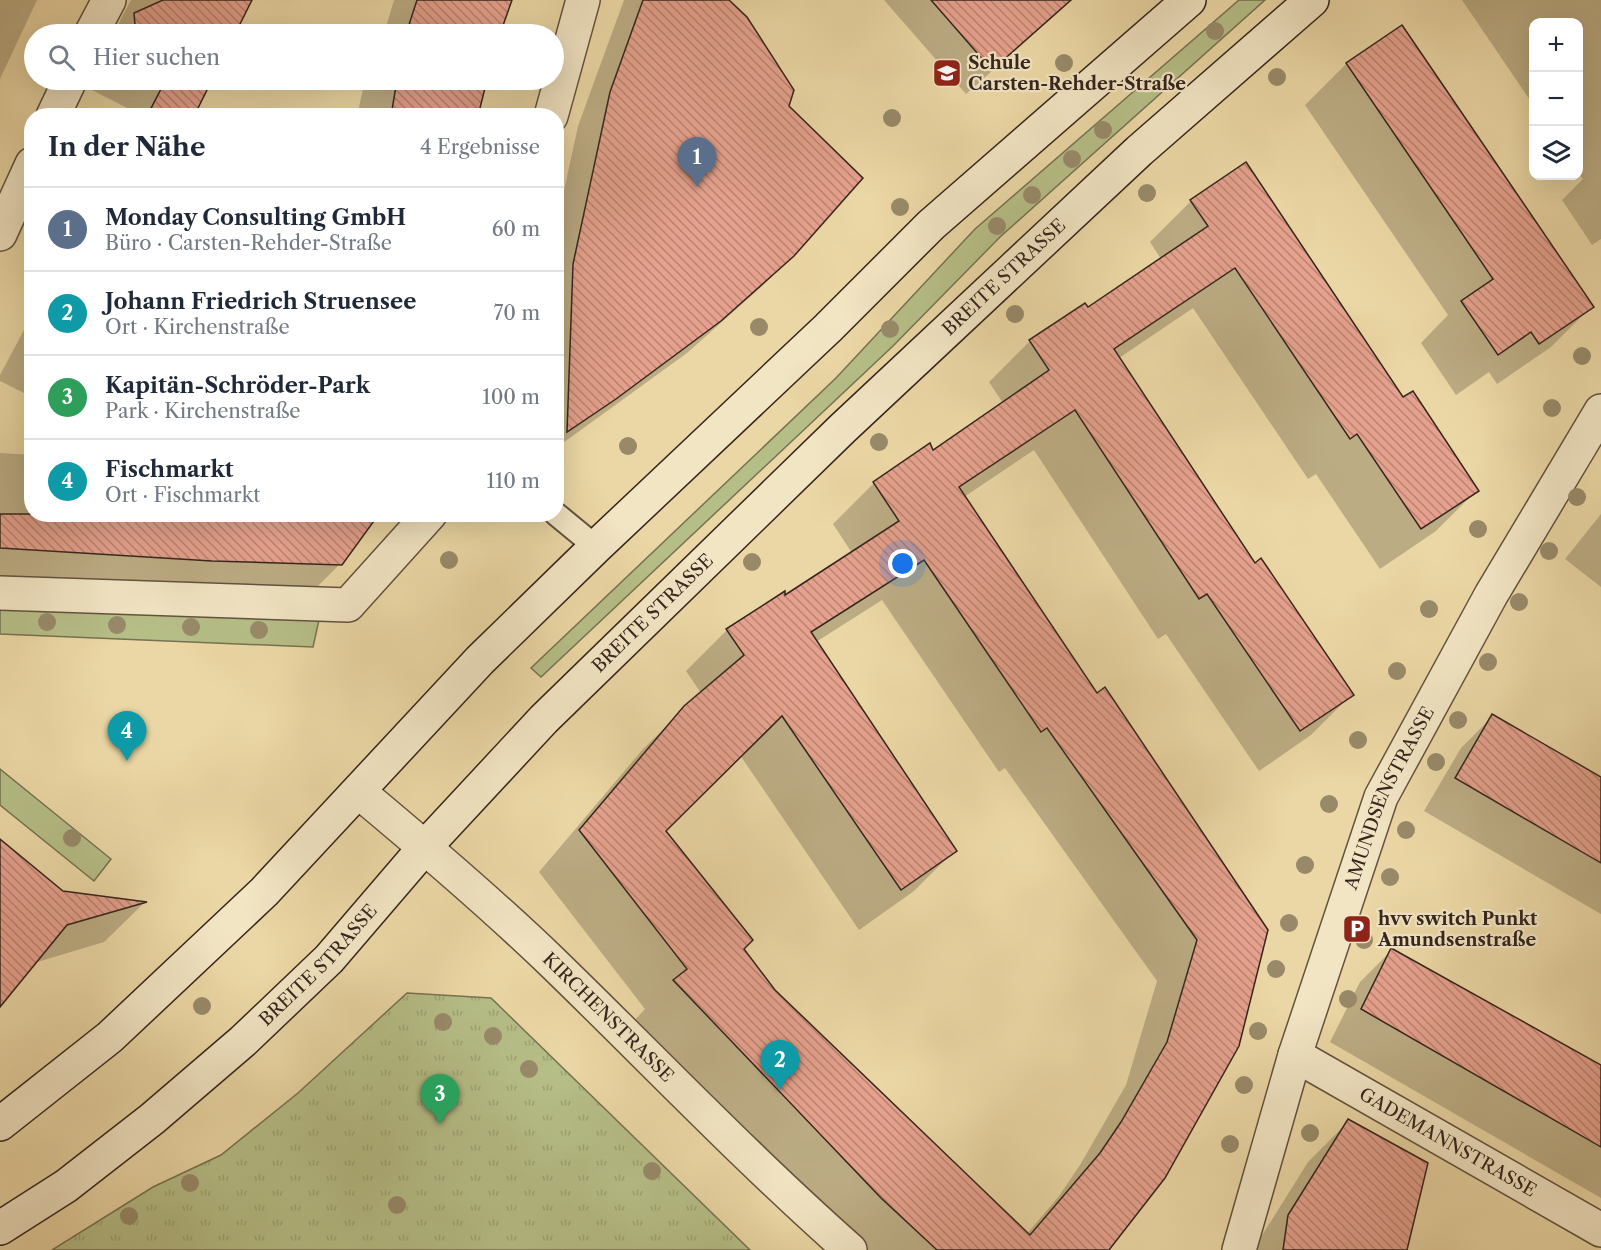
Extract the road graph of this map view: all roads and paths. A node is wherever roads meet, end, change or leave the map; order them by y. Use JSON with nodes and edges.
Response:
{"nodes":[{"id":1,"x":109,"y":0,"type":"edge"},
{"id":2,"x":583,"y":0,"type":"edge"},
{"id":3,"x":1189,"y":0,"type":"edge"},
{"id":4,"x":1312,"y":0,"type":"edge"},
{"id":5,"x":96,"y":24,"type":"edge"},
{"id":6,"x":564,"y":69,"type":"edge"},
{"id":7,"x":65,"y":90,"type":"edge"},
{"id":8,"x":558,"y":90,"type":"edge"},
{"id":9,"x":57,"y":108,"type":"edge"},
{"id":10,"x":553,"y":108,"type":"edge"},
{"id":11,"x":24,"y":182,"type":"edge"},
{"id":12,"x":0,"y":234,"type":"edge"},
{"id":13,"x":1601,"y":411,"type":"edge"},
{"id":14,"x":564,"y":521,"type":"edge"},
{"id":15,"x":423,"y":522,"type":"edge"},
{"id":16,"x":596,"y":547,"type":"junction"},
{"id":17,"x":0,"y":593,"type":"edge"},
{"id":18,"x":359,"y":792,"type":"junction"},
{"id":19,"x":425,"y":847,"type":"junction"},
{"id":20,"x":1295,"y":1055,"type":"junction"},
{"id":21,"x":0,"y":1124,"type":"edge"},
{"id":22,"x":0,"y":1228,"type":"edge"},
{"id":23,"x":1601,"y":1230,"type":"edge"},
{"id":24,"x":850,"y":1250,"type":"edge"},
{"id":25,"x":1239,"y":1250,"type":"edge"}],
"edges":[{"from":1,"to":5,"type":"main road"},
{"from":2,"to":6,"type":"main road"},
{"from":3,"to":16,"type":"main road"},
{"from":4,"to":19,"type":"main road","name":"BREITE STRASSE"},
{"from":7,"to":9,"type":"main road"},
{"from":8,"to":10,"type":"main road"},
{"from":11,"to":12,"type":"main road"},
{"from":13,"to":20,"type":"main road","name":"AMUNDSENSTRASSE"},
{"from":14,"to":16,"type":"lane"},
{"from":15,"to":17,"type":"main road"},
{"from":16,"to":18,"type":"main road"},
{"from":18,"to":19,"type":"main road","name":"KIRCHENSTRASSE"},
{"from":18,"to":21,"type":"main road"},
{"from":19,"to":22,"type":"main road","name":"BREITE STRASSE"},
{"from":19,"to":24,"type":"main road","name":"KIRCHENSTRASSE"},
{"from":20,"to":23,"type":"main road","name":"GADEMANNSTRASSE"},
{"from":20,"to":25,"type":"main road","name":"AMUNDSENSTRASSE"}]}
